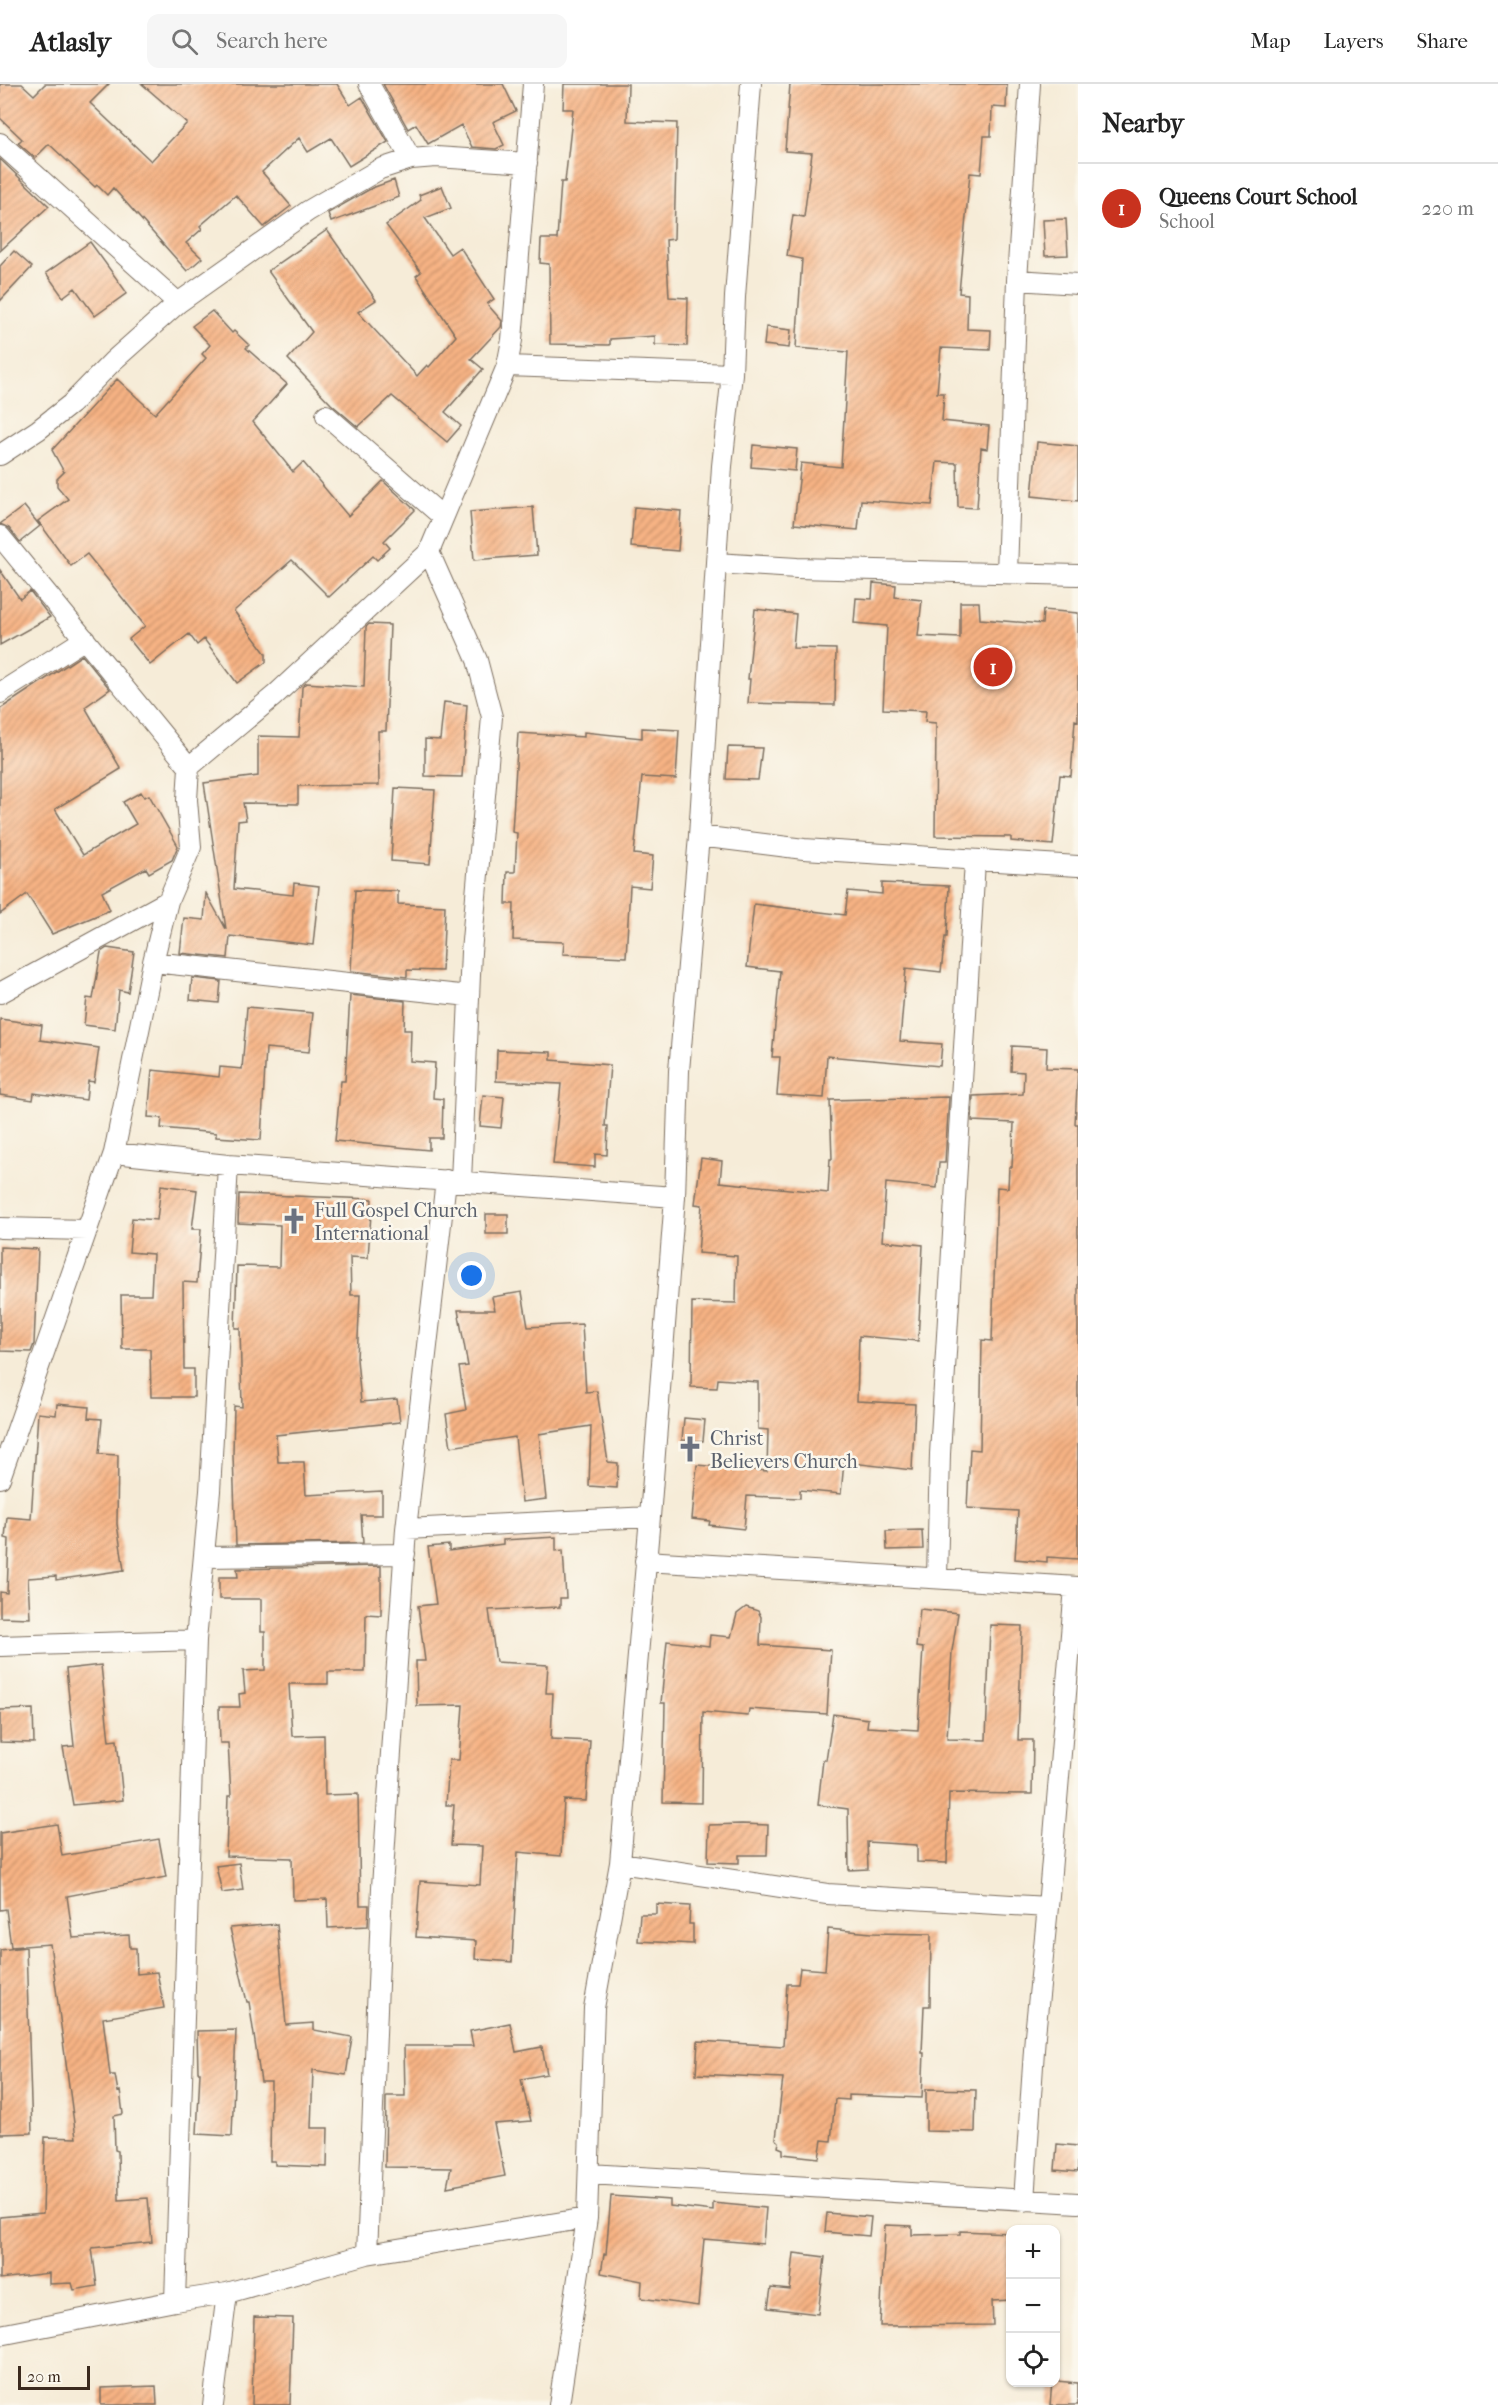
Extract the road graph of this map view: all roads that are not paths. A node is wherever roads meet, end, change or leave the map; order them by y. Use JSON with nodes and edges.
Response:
{"nodes":[{"id":1,"x":369,"y":84,"type":"edge"},
{"id":2,"x":533,"y":84,"type":"edge"},
{"id":3,"x":751,"y":84,"type":"edge"},
{"id":4,"x":1030,"y":84,"type":"edge"},
{"id":5,"x":0,"y":143,"type":"edge"},
{"id":6,"x":411,"y":159,"type":"junction"},
{"id":7,"x":527,"y":163,"type":"junction"},
{"id":8,"x":1017,"y":280,"type":"junction"},
{"id":9,"x":1078,"y":284,"type":"edge"},
{"id":10,"x":178,"y":303,"type":"junction"},
{"id":11,"x":507,"y":366,"type":"junction"},
{"id":12,"x":732,"y":374,"type":"junction"},
{"id":13,"x":326,"y":415,"type":"dead end"},
{"id":14,"x":0,"y":455,"type":"edge"},
{"id":15,"x":442,"y":518,"type":"junction"},
{"id":16,"x":0,"y":536,"type":"edge"},
{"id":17,"x":429,"y":552,"type":"junction"},
{"id":18,"x":716,"y":563,"type":"junction"},
{"id":19,"x":1007,"y":573,"type":"junction"},
{"id":20,"x":1078,"y":575,"type":"edge"},
{"id":21,"x":85,"y":639,"type":"junction"},
{"id":22,"x":0,"y":693,"type":"edge"},
{"id":23,"x":189,"y":766,"type":"junction"},
{"id":24,"x":699,"y":837,"type":"junction"},
{"id":25,"x":975,"y":861,"type":"junction"},
{"id":26,"x":1078,"y":867,"type":"edge"},
{"id":27,"x":168,"y":901,"type":"junction"},
{"id":28,"x":153,"y":962,"type":"junction"},
{"id":29,"x":0,"y":993,"type":"edge"},
{"id":30,"x":469,"y":996,"type":"junction"},
{"id":31,"x":114,"y":1153,"type":"junction"},
{"id":32,"x":228,"y":1165,"type":"junction"},
{"id":33,"x":454,"y":1180,"type":"junction"},
{"id":34,"x":675,"y":1197,"type":"junction"},
{"id":35,"x":0,"y":1228,"type":"edge"},
{"id":36,"x":87,"y":1230,"type":"junction"},
{"id":37,"x":0,"y":1477,"type":"edge"},
{"id":38,"x":650,"y":1517,"type":"junction"},
{"id":39,"x":406,"y":1529,"type":"junction"},
{"id":40,"x":405,"y":1554,"type":"junction"},
{"id":41,"x":205,"y":1557,"type":"junction"},
{"id":42,"x":645,"y":1561,"type":"junction"},
{"id":43,"x":937,"y":1578,"type":"junction"},
{"id":44,"x":1076,"y":1587,"type":"edge"},
{"id":45,"x":196,"y":1640,"type":"junction"},
{"id":46,"x":0,"y":1646,"type":"edge"},
{"id":47,"x":620,"y":1863,"type":"junction"},
{"id":48,"x":1048,"y":1907,"type":"junction"},
{"id":49,"x":589,"y":2174,"type":"junction"},
{"id":50,"x":1024,"y":2201,"type":"junction"},
{"id":51,"x":1078,"y":2203,"type":"edge"},
{"id":52,"x":587,"y":2218,"type":"junction"},
{"id":53,"x":367,"y":2254,"type":"junction"},
{"id":54,"x":227,"y":2293,"type":"junction"},
{"id":55,"x":175,"y":2301,"type":"junction"},
{"id":56,"x":0,"y":2335,"type":"edge"},
{"id":57,"x":213,"y":2405,"type":"edge"},
{"id":58,"x":559,"y":2405,"type":"edge"}],
"edges":[{"from":1,"to":6,"type":"street"},
{"from":2,"to":7,"type":"street"},
{"from":3,"to":12,"type":"street"},
{"from":4,"to":8,"type":"street"},
{"from":5,"to":10,"type":"street"},
{"from":6,"to":7,"type":"street"},
{"from":6,"to":10,"type":"street"},
{"from":7,"to":11,"type":"street"},
{"from":8,"to":9,"type":"street"},
{"from":8,"to":19,"type":"street"},
{"from":10,"to":14,"type":"street"},
{"from":11,"to":12,"type":"street"},
{"from":11,"to":15,"type":"street"},
{"from":12,"to":18,"type":"street"},
{"from":13,"to":15,"type":"street"},
{"from":15,"to":17,"type":"street"},
{"from":16,"to":21,"type":"street"},
{"from":17,"to":23,"type":"street"},
{"from":17,"to":30,"type":"street"},
{"from":18,"to":19,"type":"street"},
{"from":18,"to":24,"type":"street"},
{"from":19,"to":20,"type":"street"},
{"from":21,"to":22,"type":"street"},
{"from":21,"to":23,"type":"street"},
{"from":23,"to":27,"type":"street"},
{"from":24,"to":25,"type":"street"},
{"from":24,"to":34,"type":"street"},
{"from":25,"to":26,"type":"street"},
{"from":25,"to":43,"type":"street"},
{"from":27,"to":28,"type":"street"},
{"from":27,"to":29,"type":"street"},
{"from":28,"to":30,"type":"street"},
{"from":28,"to":31,"type":"street"},
{"from":30,"to":33,"type":"street"},
{"from":31,"to":32,"type":"street"},
{"from":31,"to":36,"type":"street"},
{"from":32,"to":33,"type":"street"},
{"from":32,"to":41,"type":"street"},
{"from":33,"to":34,"type":"street"},
{"from":33,"to":39,"type":"street"},
{"from":34,"to":38,"type":"street"},
{"from":35,"to":36,"type":"street"},
{"from":36,"to":37,"type":"street"},
{"from":38,"to":39,"type":"street"},
{"from":38,"to":42,"type":"street"},
{"from":39,"to":40,"type":"street"},
{"from":40,"to":41,"type":"street"},
{"from":40,"to":53,"type":"street"},
{"from":41,"to":45,"type":"street"},
{"from":42,"to":43,"type":"street"},
{"from":42,"to":47,"type":"street"},
{"from":43,"to":44,"type":"street"},
{"from":44,"to":48,"type":"street"},
{"from":45,"to":46,"type":"street"},
{"from":45,"to":55,"type":"street"},
{"from":47,"to":48,"type":"street"},
{"from":47,"to":49,"type":"street"},
{"from":48,"to":50,"type":"street"},
{"from":49,"to":50,"type":"street"},
{"from":49,"to":52,"type":"street"},
{"from":50,"to":51,"type":"street"},
{"from":52,"to":53,"type":"street"},
{"from":52,"to":58,"type":"street"},
{"from":53,"to":54,"type":"street"},
{"from":54,"to":55,"type":"street"},
{"from":54,"to":57,"type":"street"},
{"from":55,"to":56,"type":"street"}]}
